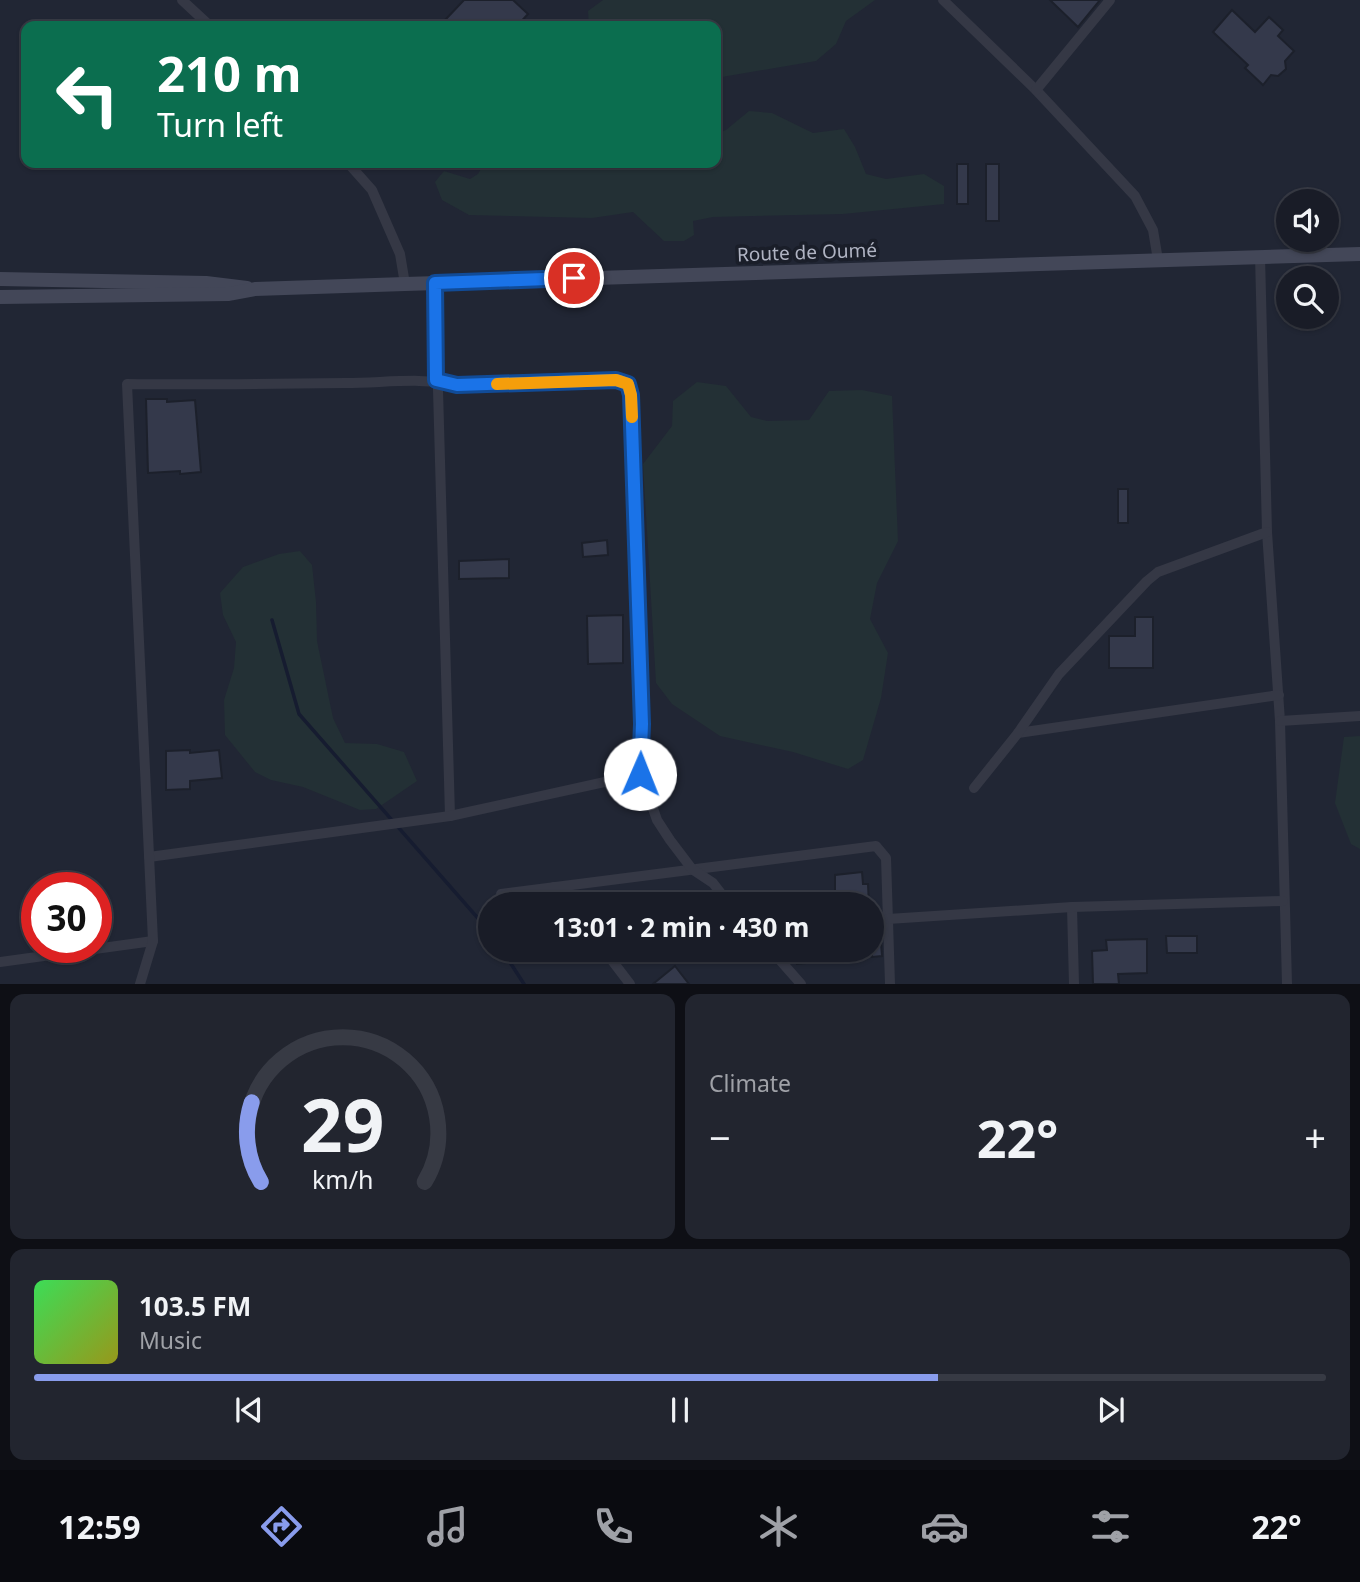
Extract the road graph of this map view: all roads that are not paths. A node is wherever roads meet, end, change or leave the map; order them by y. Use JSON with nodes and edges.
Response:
{"nodes":[{"id":1,"x":182,"y":0,"type":"edge"},
{"id":2,"x":943,"y":0,"type":"edge"},
{"id":3,"x":1110,"y":0,"type":"edge"},
{"id":4,"x":205,"y":21,"type":"edge"},
{"id":5,"x":1036,"y":90,"type":"junction"},
{"id":6,"x":352,"y":168,"type":"edge"},
{"id":7,"x":1360,"y":254,"type":"edge"},
{"id":8,"x":1260,"y":256,"type":"junction"},
{"id":9,"x":1158,"y":260,"type":"junction"},
{"id":10,"x":0,"y":279,"type":"edge"},
{"id":11,"x":435,"y":283,"type":"junction"},
{"id":12,"x":405,"y":284,"type":"junction"},
{"id":13,"x":255,"y":289,"type":"junction"},
{"id":14,"x":0,"y":296,"type":"edge"},
{"id":15,"x":436,"y":380,"type":"junction"},
{"id":16,"x":1267,"y":532,"type":"junction"},
{"id":17,"x":1279,"y":695,"type":"junction"},
{"id":18,"x":1360,"y":716,"type":"edge"},
{"id":19,"x":1280,"y":721,"type":"junction"},
{"id":20,"x":1018,"y":733,"type":"junction"},
{"id":21,"x":640,"y":774,"type":"junction"},
{"id":22,"x":974,"y":788,"type":"dead end"},
{"id":23,"x":450,"y":816,"type":"junction"},
{"id":24,"x":149,"y":857,"type":"junction"},
{"id":25,"x":692,"y":869,"type":"junction"},
{"id":26,"x":554,"y":887,"type":"junction"},
{"id":27,"x":516,"y":892,"type":"edge"},
{"id":28,"x":558,"y":892,"type":"edge"},
{"id":29,"x":720,"y":892,"type":"edge"},
{"id":30,"x":1283,"y":901,"type":"junction"},
{"id":31,"x":1072,"y":907,"type":"junction"},
{"id":32,"x":888,"y":919,"type":"junction"},
{"id":33,"x":153,"y":941,"type":"junction"},
{"id":34,"x":613,"y":962,"type":"edge"},
{"id":35,"x":782,"y":962,"type":"edge"},
{"id":36,"x":2,"y":964,"type":"edge"},
{"id":37,"x":140,"y":984,"type":"edge"},
{"id":38,"x":630,"y":984,"type":"edge"},
{"id":39,"x":801,"y":984,"type":"edge"},
{"id":40,"x":890,"y":984,"type":"edge"},
{"id":41,"x":1074,"y":984,"type":"edge"},
{"id":42,"x":1287,"y":984,"type":"edge"}],
"edges":[{"from":1,"to":4,"type":"street"},
{"from":2,"to":5,"type":"street"},
{"from":3,"to":5,"type":"street"},
{"from":5,"to":9,"type":"street"},
{"from":6,"to":12,"type":"street"},
{"from":7,"to":8,"type":"main road","name":"Route de Oumé"},
{"from":8,"to":9,"type":"main road","name":"Route de Oumé"},
{"from":8,"to":16,"type":"street"},
{"from":9,"to":11,"type":"main road","name":"Route de Oumé"},
{"from":10,"to":13,"type":"main road"},
{"from":11,"to":12,"type":"main road","name":"Route de Oumé"},
{"from":11,"to":15,"type":"street"},
{"from":12,"to":13,"type":"main road","name":"Route de Oumé"},
{"from":13,"to":14,"type":"main road"},
{"from":15,"to":21,"type":"street"},
{"from":15,"to":23,"type":"street"},
{"from":15,"to":24,"type":"street"},
{"from":16,"to":17,"type":"street"},
{"from":16,"to":20,"type":"street"},
{"from":17,"to":19,"type":"street"},
{"from":17,"to":20,"type":"street"},
{"from":18,"to":19,"type":"street"},
{"from":19,"to":30,"type":"street"},
{"from":20,"to":22,"type":"street"},
{"from":21,"to":23,"type":"street"},
{"from":21,"to":25,"type":"street"},
{"from":23,"to":24,"type":"street"},
{"from":24,"to":33,"type":"street"},
{"from":25,"to":26,"type":"street"},
{"from":25,"to":29,"type":"street"},
{"from":25,"to":32,"type":"street"},
{"from":26,"to":27,"type":"street"},
{"from":26,"to":28,"type":"street"},
{"from":30,"to":31,"type":"street"},
{"from":30,"to":42,"type":"street"},
{"from":31,"to":32,"type":"street"},
{"from":31,"to":41,"type":"street"},
{"from":32,"to":40,"type":"street"},
{"from":33,"to":36,"type":"street"},
{"from":33,"to":37,"type":"street"},
{"from":34,"to":38,"type":"street"},
{"from":35,"to":39,"type":"street"}]}
